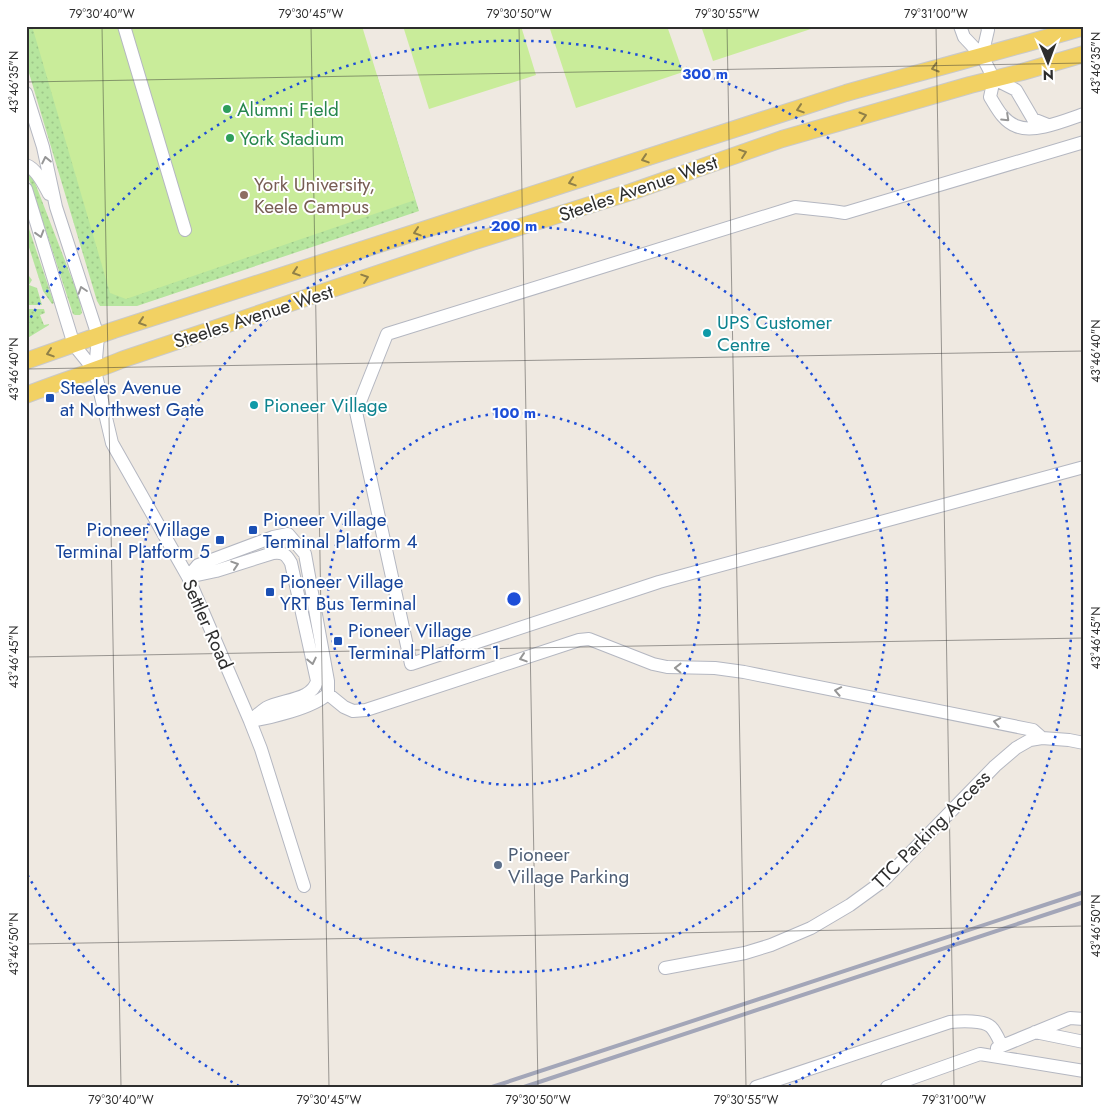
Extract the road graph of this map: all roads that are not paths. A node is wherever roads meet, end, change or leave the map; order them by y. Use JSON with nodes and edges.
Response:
{"nodes":[{"id":1,"x":124,"y":26,"type":"edge"},
{"id":2,"x":960,"y":26,"type":"edge"},
{"id":3,"x":987,"y":26,"type":"edge"},
{"id":4,"x":1084,"y":27,"type":"edge"},
{"id":5,"x":1084,"y":54,"type":"edge"},
{"id":6,"x":982,"y":56,"type":"junction"},
{"id":7,"x":994,"y":79,"type":"junction"},
{"id":8,"x":26,"y":94,"type":"edge"},
{"id":9,"x":1084,"y":114,"type":"edge"},
{"id":10,"x":1048,"y":125,"type":"junction"},
{"id":11,"x":1084,"y":142,"type":"edge"},
{"id":12,"x":26,"y":165,"type":"edge"},
{"id":13,"x":26,"y":190,"type":"edge"},
{"id":14,"x":56,"y":207,"type":"junction"},
{"id":15,"x":185,"y":230,"type":"dead end"},
{"id":16,"x":98,"y":336,"type":"junction"},
{"id":17,"x":74,"y":345,"type":"junction"},
{"id":18,"x":26,"y":361,"type":"edge"},
{"id":19,"x":95,"y":371,"type":"junction"},
{"id":20,"x":26,"y":395,"type":"edge"},
{"id":21,"x":1084,"y":467,"type":"edge"},
{"id":22,"x":188,"y":577,"type":"junction"},
{"id":23,"x":328,"y":694,"type":"junction"},
{"id":24,"x":250,"y":722,"type":"junction"},
{"id":25,"x":1042,"y":738,"type":"junction"},
{"id":26,"x":1084,"y":743,"type":"edge"},
{"id":27,"x":304,"y":886,"type":"dead end"},
{"id":28,"x":665,"y":968,"type":"dead end"},
{"id":29,"x":1084,"y":1020,"type":"edge"},
{"id":30,"x":1035,"y":1032,"type":"junction"},
{"id":31,"x":1084,"y":1042,"type":"edge"},
{"id":32,"x":1002,"y":1046,"type":"junction"},
{"id":33,"x":980,"y":1054,"type":"junction"},
{"id":34,"x":1084,"y":1071,"type":"edge"},
{"id":35,"x":756,"y":1087,"type":"edge"},
{"id":36,"x":887,"y":1087,"type":"edge"}],
"edges":[{"from":1,"to":15,"type":"street"},
{"from":2,"to":6,"type":"street"},
{"from":3,"to":6,"type":"street"},
{"from":4,"to":6,"type":"main road","name":"Steeles Avenue West"},
{"from":5,"to":7,"type":"main road","name":"Steeles Avenue West"},
{"from":6,"to":7,"type":"street"},
{"from":6,"to":16,"type":"main road","name":"Steeles Avenue West","one_way":true},
{"from":7,"to":10,"type":"street"},
{"from":7,"to":10,"type":"street","one_way":true},
{"from":19,"to":7,"type":"main road","name":"Steeles Avenue West","one_way":true},
{"from":14,"to":8,"type":"street","one_way":true},
{"from":9,"to":10,"type":"street"},
{"from":11,"to":21,"type":"street"},
{"from":12,"to":14,"type":"street"},
{"from":13,"to":17,"type":"street","one_way":true},
{"from":16,"to":14,"type":"street","one_way":true},
{"from":16,"to":17,"type":"main road","name":"Steeles Avenue West"},
{"from":16,"to":19,"type":"street"},
{"from":17,"to":18,"type":"main road","name":"Steeles Avenue West","one_way":true},
{"from":17,"to":19,"type":"street"},
{"from":19,"to":20,"type":"main road","name":"Steeles Avenue West"},
{"from":19,"to":22,"type":"street","name":"Settler Road"},
{"from":22,"to":23,"type":"street"},
{"from":22,"to":24,"type":"street","name":"Settler Road"},
{"from":22,"to":24,"type":"street","one_way":true},
{"from":23,"to":24,"type":"street"},
{"from":25,"to":23,"type":"street","one_way":true},
{"from":24,"to":27,"type":"street","name":"Settler Road"},
{"from":25,"to":26,"type":"street","name":"TTC Parking Access"},
{"from":25,"to":28,"type":"street","name":"TTC Parking Access"},
{"from":29,"to":30,"type":"street"},
{"from":30,"to":31,"type":"street"},
{"from":30,"to":32,"type":"street"},
{"from":32,"to":33,"type":"street"},
{"from":32,"to":35,"type":"street"},
{"from":33,"to":34,"type":"street"},
{"from":33,"to":36,"type":"street"}]}
